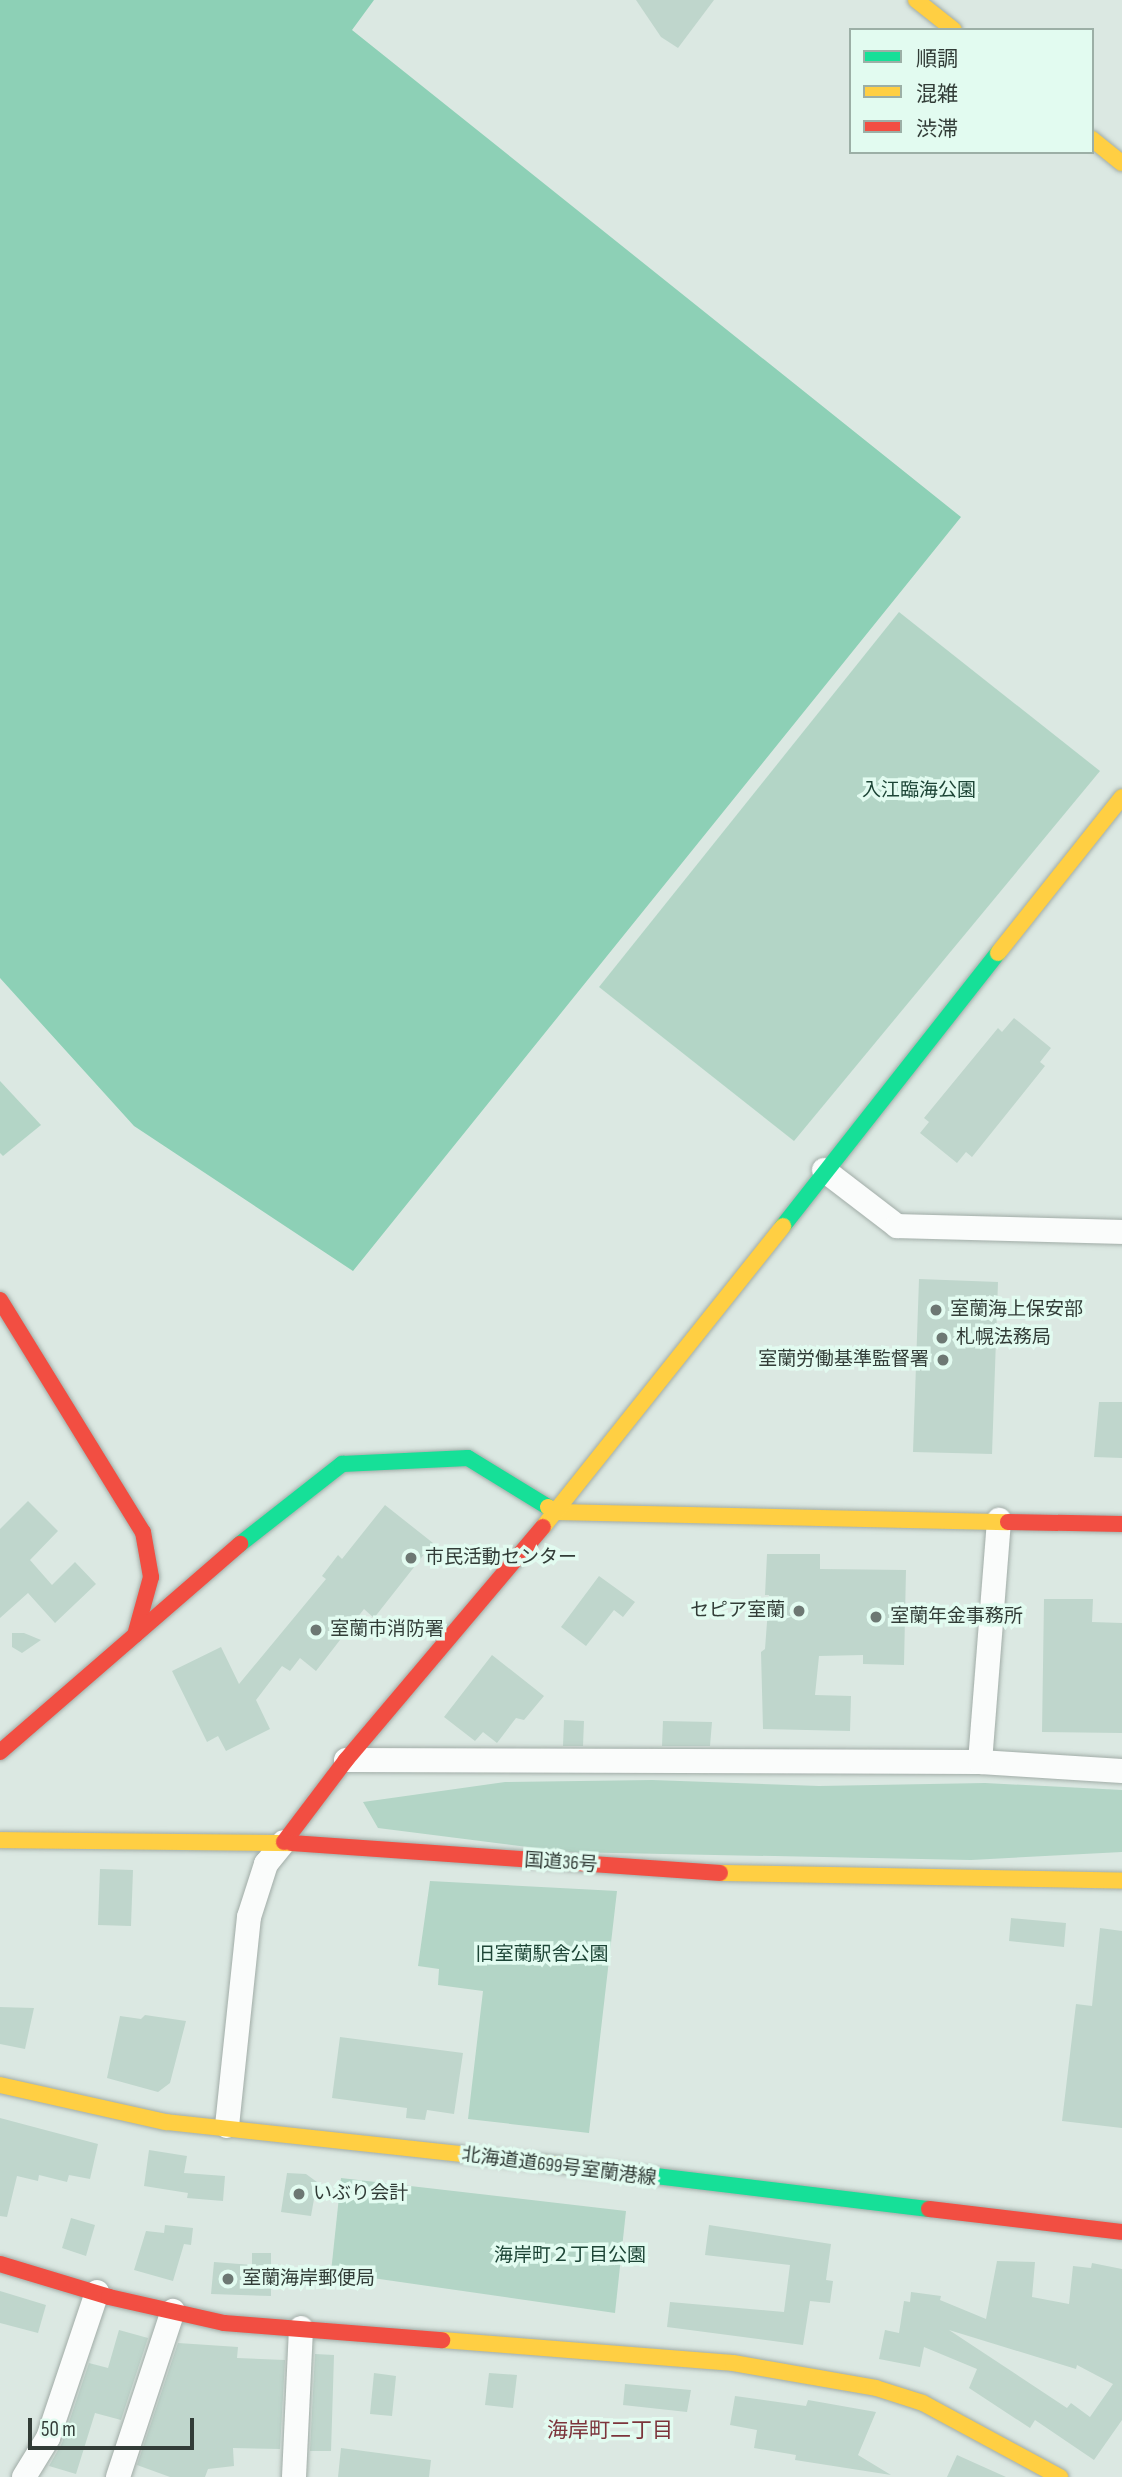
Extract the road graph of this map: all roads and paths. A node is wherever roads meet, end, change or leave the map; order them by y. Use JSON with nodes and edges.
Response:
{"nodes":[{"id":1,"x":916,"y":0,"type":"edge"},
{"id":2,"x":951,"y":28,"type":"edge"},
{"id":3,"x":1094,"y":141,"type":"edge"},
{"id":4,"x":1122,"y":163,"type":"edge"},
{"id":5,"x":1122,"y":797,"type":"edge"},
{"id":6,"x":824,"y":1170,"type":"junction"},
{"id":7,"x":1122,"y":1232,"type":"edge"},
{"id":8,"x":0,"y":1300,"type":"edge"},
{"id":9,"x":556,"y":1512,"type":"junction"},
{"id":10,"x":999,"y":1520,"type":"junction"},
{"id":11,"x":1122,"y":1524,"type":"edge"},
{"id":12,"x":143,"y":1532,"type":"junction"},
{"id":13,"x":232,"y":1551,"type":"junction"},
{"id":14,"x":167,"y":1562,"type":"dead end"},
{"id":15,"x":189,"y":1566,"type":"dead end"},
{"id":16,"x":135,"y":1635,"type":"junction"},
{"id":17,"x":0,"y":1752,"type":"edge"},
{"id":18,"x":346,"y":1760,"type":"junction"},
{"id":19,"x":980,"y":1762,"type":"junction"},
{"id":20,"x":1122,"y":1771,"type":"edge"},
{"id":21,"x":0,"y":1840,"type":"edge"},
{"id":22,"x":284,"y":1842,"type":"junction"},
{"id":23,"x":1122,"y":1881,"type":"edge"},
{"id":24,"x":0,"y":2085,"type":"edge"},
{"id":25,"x":227,"y":2126,"type":"junction"},
{"id":26,"x":1122,"y":2232,"type":"edge"},
{"id":27,"x":0,"y":2264,"type":"edge"},
{"id":28,"x":97,"y":2292,"type":"junction"},
{"id":29,"x":173,"y":2311,"type":"junction"},
{"id":30,"x":301,"y":2328,"type":"junction"},
{"id":31,"x":24,"y":2477,"type":"edge"},
{"id":32,"x":118,"y":2477,"type":"edge"},
{"id":33,"x":294,"y":2477,"type":"edge"},
{"id":34,"x":1060,"y":2477,"type":"edge"}],
"edges":[{"from":1,"to":2,"type":"main road"},
{"from":3,"to":4,"type":"main road"},
{"from":5,"to":6,"type":"main road"},
{"from":6,"to":7,"type":"street"},
{"from":6,"to":9,"type":"main road"},
{"from":8,"to":12,"type":"main road"},
{"from":9,"to":10,"type":"main road"},
{"from":9,"to":13,"type":"main road"},
{"from":9,"to":18,"type":"main road"},
{"from":10,"to":11,"type":"main road"},
{"from":10,"to":19,"type":"street"},
{"from":12,"to":14,"type":"main road"},
{"from":12,"to":16,"type":"main road"},
{"from":13,"to":15,"type":"main road"},
{"from":13,"to":16,"type":"main road"},
{"from":16,"to":17,"type":"main road"},
{"from":18,"to":19,"type":"street"},
{"from":18,"to":22,"type":"main road"},
{"from":19,"to":20,"type":"street"},
{"from":21,"to":22,"type":"main road","name":"国道36号"},
{"from":22,"to":23,"type":"main road","name":"国道36号"},
{"from":22,"to":25,"type":"street"},
{"from":24,"to":25,"type":"main road","name":"北海道道699号室蘭港線"},
{"from":25,"to":26,"type":"main road","name":"北海道道699号室蘭港線"},
{"from":27,"to":28,"type":"main road"},
{"from":28,"to":29,"type":"main road"},
{"from":28,"to":31,"type":"street"},
{"from":29,"to":30,"type":"main road"},
{"from":29,"to":32,"type":"street"},
{"from":30,"to":33,"type":"street"},
{"from":30,"to":34,"type":"main road"}]}
